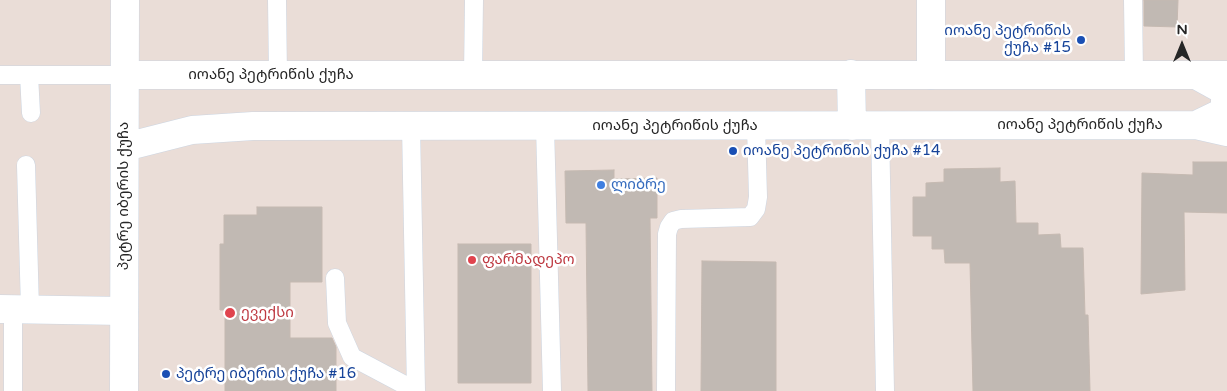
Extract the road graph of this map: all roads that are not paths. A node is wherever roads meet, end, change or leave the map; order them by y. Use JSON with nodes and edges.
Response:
{"nodes":[{"id":1,"x":125,"y":0,"type":"edge"},
{"id":2,"x":277,"y":0,"type":"edge"},
{"id":3,"x":474,"y":0,"type":"edge"},
{"id":4,"x":931,"y":0,"type":"edge"},
{"id":5,"x":1133,"y":0,"type":"edge"},
{"id":6,"x":851,"y":74,"type":"junction"},
{"id":7,"x":1134,"y":74,"type":"junction"},
{"id":8,"x":0,"y":75,"type":"edge"},
{"id":9,"x":29,"y":75,"type":"junction"},
{"id":10,"x":125,"y":75,"type":"junction"},
{"id":11,"x":278,"y":75,"type":"junction"},
{"id":12,"x":473,"y":75,"type":"junction"},
{"id":13,"x":931,"y":75,"type":"junction"},
{"id":14,"x":1196,"y":75,"type":"junction"},
{"id":15,"x":1227,"y":75,"type":"edge"},
{"id":16,"x":30,"y":113,"type":"dead end"},
{"id":17,"x":411,"y":125,"type":"junction"},
{"id":18,"x":1196,"y":125,"type":"junction"},
{"id":19,"x":544,"y":126,"type":"junction"},
{"id":20,"x":756,"y":126,"type":"junction"},
{"id":21,"x":852,"y":126,"type":"junction"},
{"id":22,"x":880,"y":126,"type":"junction"},
{"id":23,"x":1227,"y":132,"type":"edge"},
{"id":24,"x":125,"y":147,"type":"junction"},
{"id":25,"x":26,"y":165,"type":"dead end"},
{"id":26,"x":335,"y":278,"type":"dead end"},
{"id":27,"x":14,"y":309,"type":"edge"},
{"id":28,"x":124,"y":311,"type":"junction"},
{"id":29,"x":13,"y":391,"type":"edge"},
{"id":30,"x":124,"y":391,"type":"edge"},
{"id":31,"x":416,"y":391,"type":"edge"},
{"id":32,"x":552,"y":391,"type":"edge"},
{"id":33,"x":666,"y":391,"type":"edge"},
{"id":34,"x":885,"y":391,"type":"edge"}],
"edges":[{"from":1,"to":10,"type":"street","name":"პეტრე იბერის ქუჩა"},
{"from":2,"to":11,"type":"lane"},
{"from":3,"to":12,"type":"lane"},
{"from":4,"to":13,"type":"street"},
{"from":5,"to":7,"type":"lane"},
{"from":6,"to":12,"type":"street","name":"იოანე პეტრიწის ქუჩა"},
{"from":6,"to":13,"type":"street","name":"იოანე პეტრიწის ქუჩა"},
{"from":6,"to":21,"type":"street"},
{"from":7,"to":13,"type":"street","name":"იოანე პეტრიწის ქუჩა"},
{"from":7,"to":14,"type":"street","name":"იოანე პეტრიწის ქუჩა"},
{"from":8,"to":9,"type":"lane"},
{"from":9,"to":10,"type":"lane"},
{"from":9,"to":16,"type":"lane"},
{"from":10,"to":11,"type":"street","name":"იოანე პეტრიწის ქუჩა"},
{"from":10,"to":24,"type":"street","name":"პეტრე იბერის ქუჩა"},
{"from":11,"to":12,"type":"street","name":"იოანე პეტრიწის ქუჩა"},
{"from":14,"to":15,"type":"street","name":"იოანე პეტრიწის ქუჩა"},
{"from":14,"to":18,"type":"street"},
{"from":17,"to":19,"type":"street","name":"იოანე პეტრიწის ქუჩა"},
{"from":17,"to":24,"type":"street","name":"იოანე პეტრიწის ქუჩა"},
{"from":17,"to":31,"type":"lane"},
{"from":18,"to":22,"type":"street","name":"იოანე პეტრიწის ქუჩა"},
{"from":18,"to":23,"type":"street","name":"იოანე პეტრიწის ქუჩა"},
{"from":19,"to":20,"type":"street","name":"იოანე პეტრიწის ქუჩა"},
{"from":19,"to":32,"type":"lane"},
{"from":20,"to":21,"type":"street","name":"იოანე პეტრიწის ქუჩა"},
{"from":20,"to":33,"type":"lane"},
{"from":21,"to":22,"type":"street","name":"იოანე პეტრიწის ქუჩა"},
{"from":22,"to":34,"type":"lane"},
{"from":24,"to":28,"type":"street","name":"პეტრე იბერის ქუჩა"},
{"from":25,"to":27,"type":"lane"},
{"from":26,"to":31,"type":"lane"},
{"from":27,"to":28,"type":"street"},
{"from":27,"to":29,"type":"lane"},
{"from":28,"to":30,"type":"street","name":"პეტრე იბერის ქუჩა"}]}
